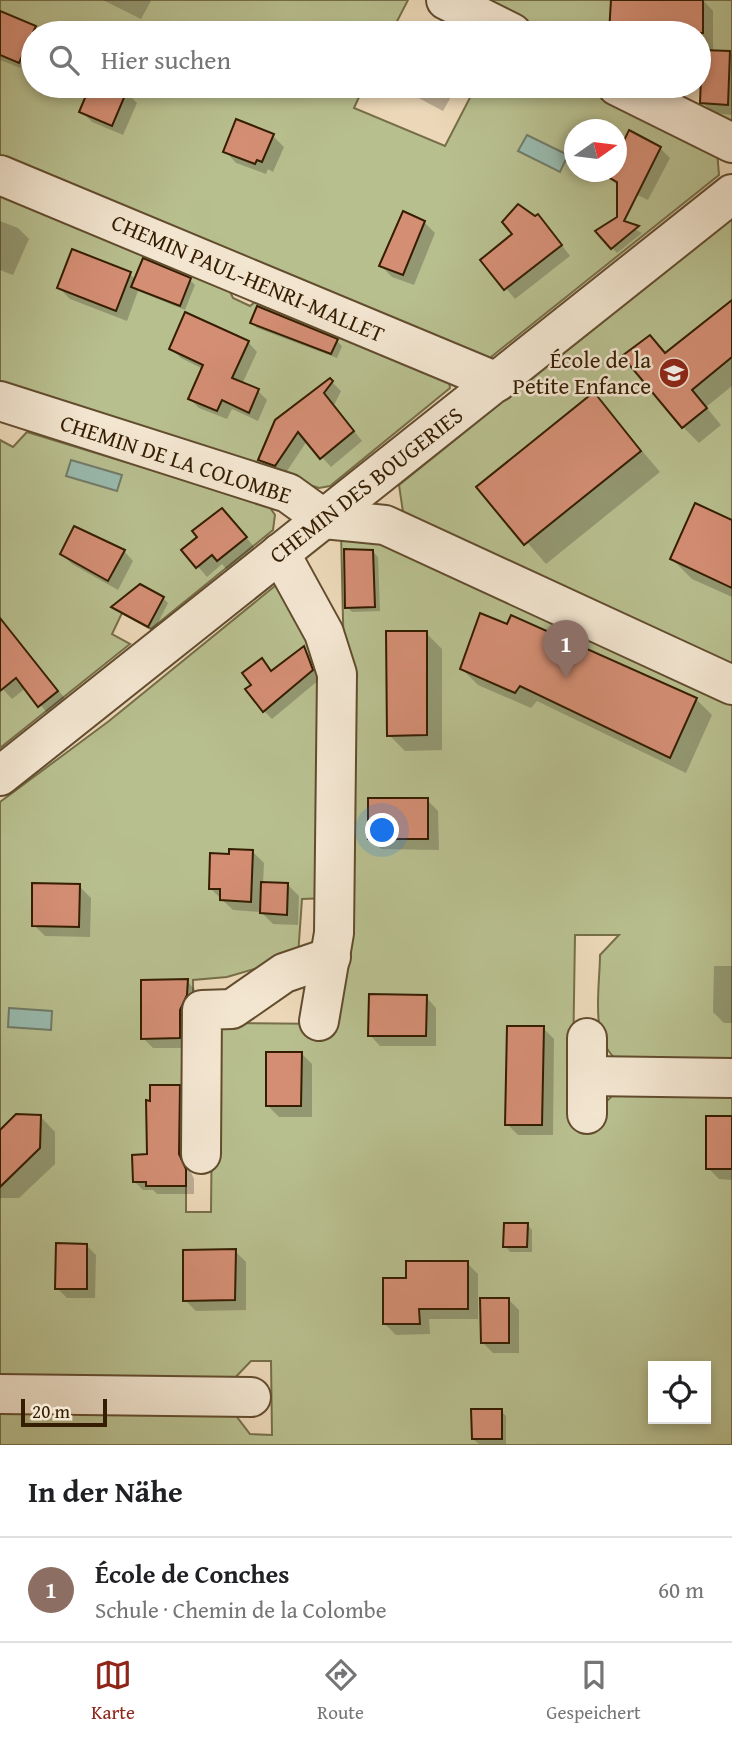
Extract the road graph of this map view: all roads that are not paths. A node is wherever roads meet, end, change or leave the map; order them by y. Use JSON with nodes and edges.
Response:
{"nodes":[{"id":1,"x":446,"y":0,"type":"edge"},
{"id":2,"x":488,"y":21,"type":"edge"},
{"id":3,"x":641,"y":98,"type":"edge"},
{"id":4,"x":732,"y":143,"type":"edge"},
{"id":5,"x":0,"y":175,"type":"edge"},
{"id":6,"x":732,"y":194,"type":"edge"},
{"id":7,"x":497,"y":382,"type":"junction"},
{"id":8,"x":0,"y":401,"type":"edge"},
{"id":9,"x":324,"y":519,"type":"junction"},
{"id":10,"x":280,"y":553,"type":"junction"},
{"id":11,"x":732,"y":685,"type":"edge"},
{"id":12,"x":0,"y":776,"type":"edge"},
{"id":13,"x":331,"y":957,"type":"junction"},
{"id":14,"x":319,"y":1021,"type":"dead end"},
{"id":15,"x":587,"y":1038,"type":"dead end"},
{"id":16,"x":588,"y":1076,"type":"junction"},
{"id":17,"x":732,"y":1078,"type":"edge"},
{"id":18,"x":587,"y":1114,"type":"dead end"},
{"id":19,"x":201,"y":1154,"type":"dead end"},
{"id":20,"x":0,"y":1394,"type":"edge"},
{"id":21,"x":251,"y":1397,"type":"dead end"}],
"edges":[{"from":1,"to":2,"type":"street"},
{"from":3,"to":4,"type":"street"},
{"from":5,"to":7,"type":"street","name":"CHEMIN PAUL-HENRI-MALLET"},
{"from":6,"to":7,"type":"street","name":"CHEMIN DES BOUGERIES"},
{"from":7,"to":9,"type":"street","name":"CHEMIN DES BOUGERIES"},
{"from":8,"to":9,"type":"street","name":"CHEMIN DE LA COLOMBE"},
{"from":9,"to":10,"type":"street","name":"CHEMIN DES BOUGERIES"},
{"from":9,"to":11,"type":"street"},
{"from":10,"to":12,"type":"street","name":"CHEMIN DES BOUGERIES"},
{"from":10,"to":13,"type":"street"},
{"from":13,"to":14,"type":"street"},
{"from":13,"to":19,"type":"street"},
{"from":15,"to":16,"type":"street"},
{"from":16,"to":17,"type":"street"},
{"from":16,"to":18,"type":"street"},
{"from":20,"to":21,"type":"street"}]}
